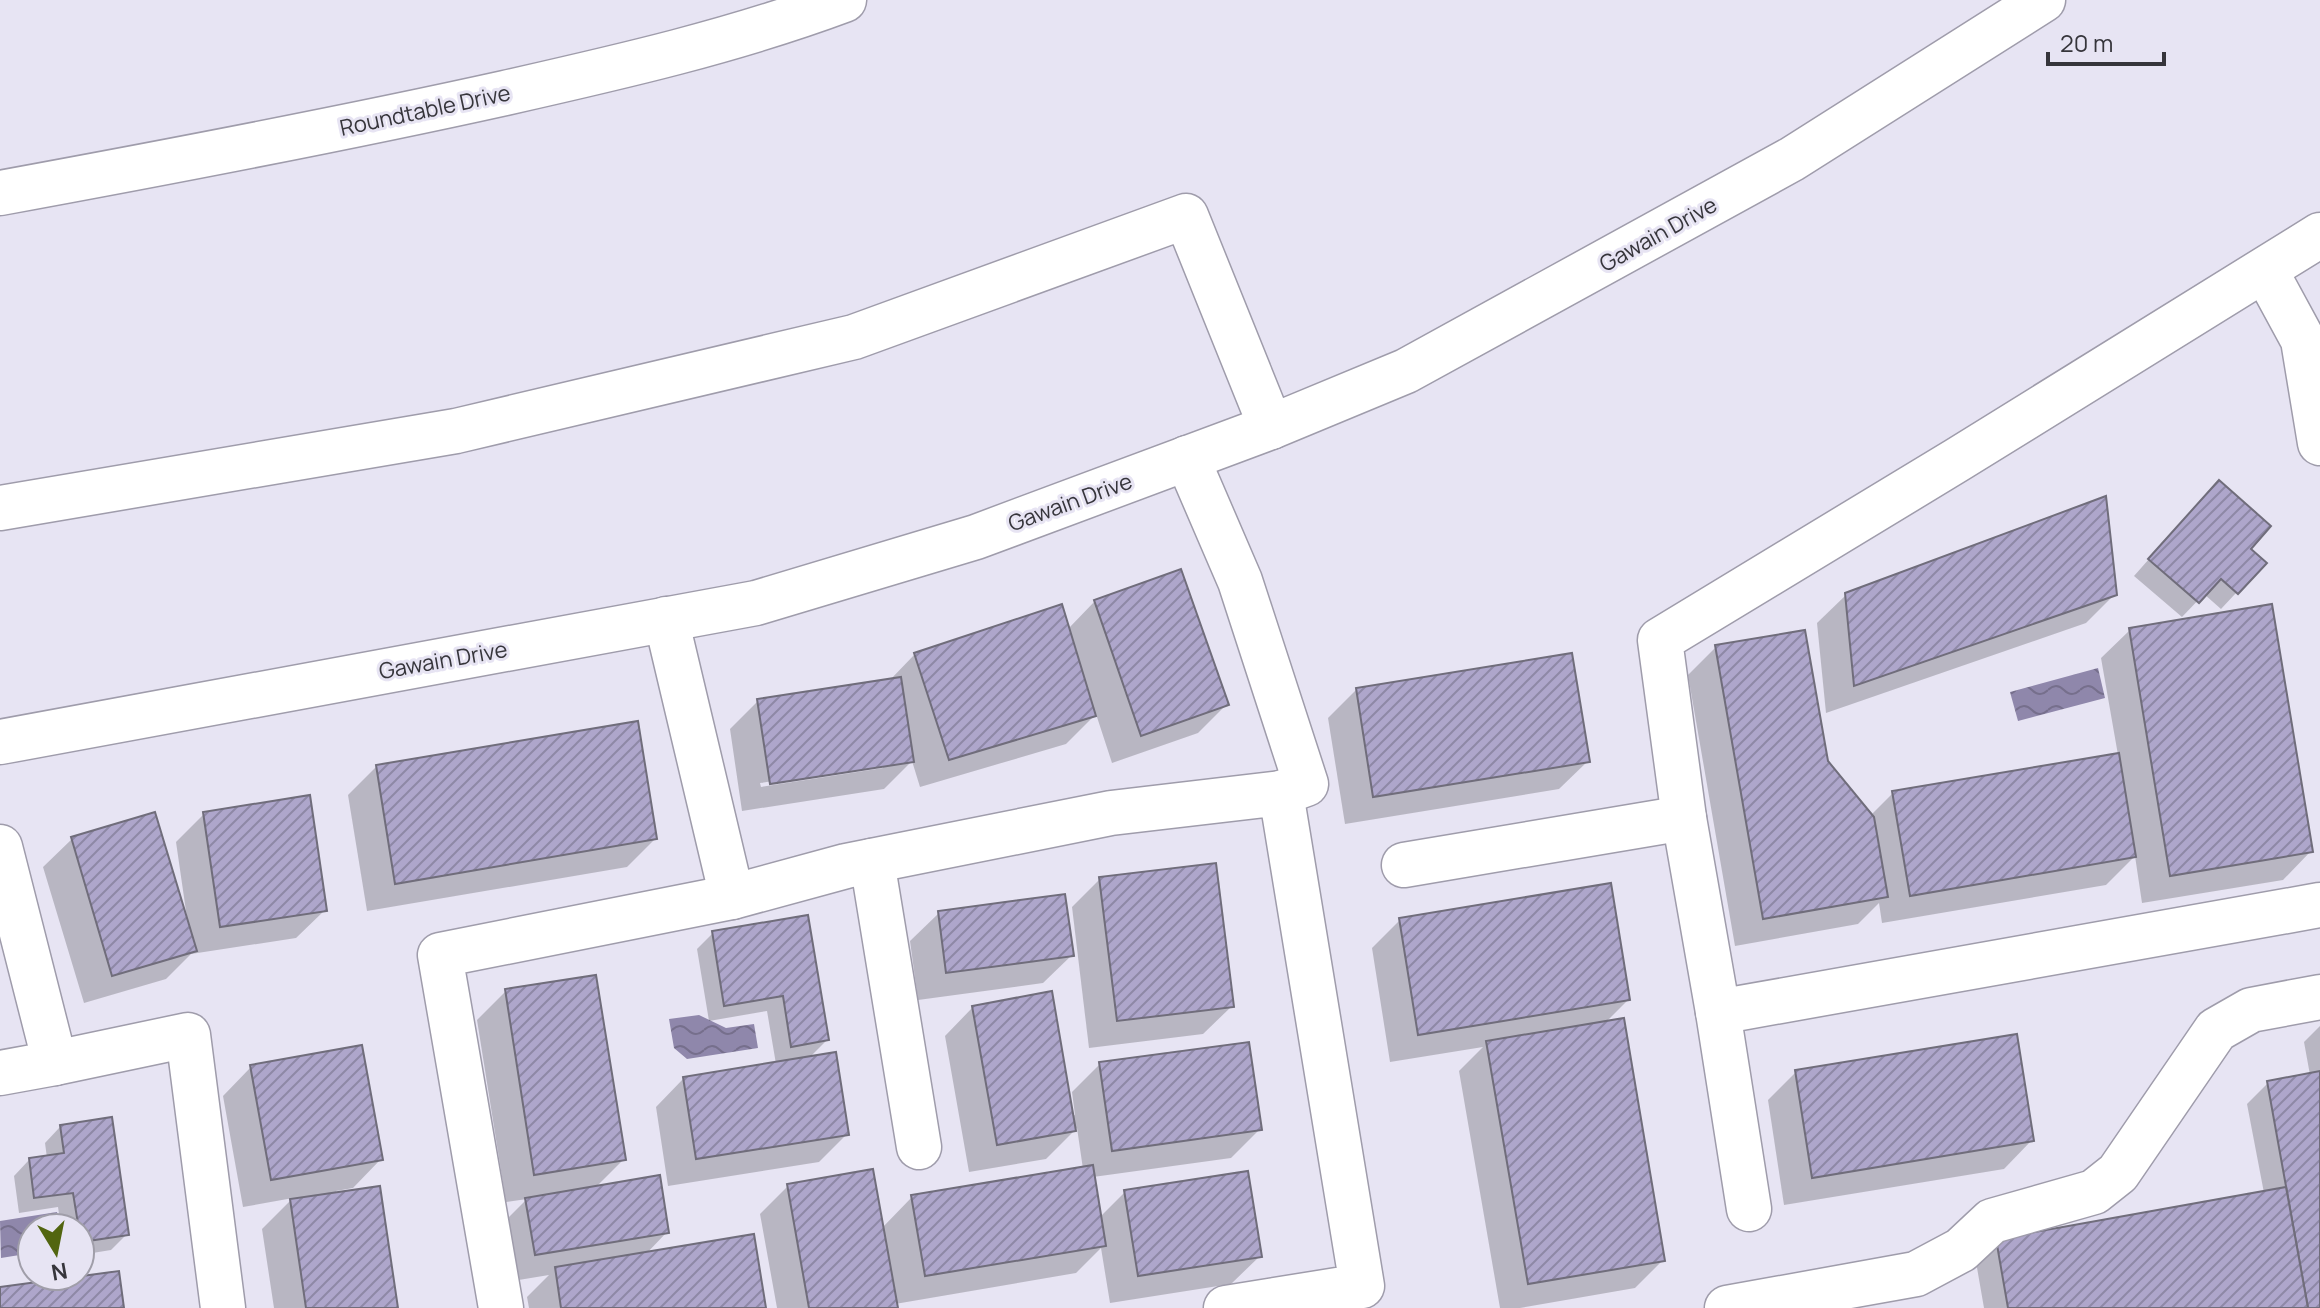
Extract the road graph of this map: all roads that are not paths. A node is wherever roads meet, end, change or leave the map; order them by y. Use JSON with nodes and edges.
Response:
{"nodes":[{"id":1,"x":844,"y":0,"type":"edge"},
{"id":2,"x":2043,"y":0,"type":"edge"},
{"id":3,"x":0,"y":193,"type":"edge"},
{"id":4,"x":2320,"y":235,"type":"edge"},
{"id":5,"x":2265,"y":270,"type":"junction"},
{"id":6,"x":1271,"y":427,"type":"junction"},
{"id":7,"x":2320,"y":443,"type":"edge"},
{"id":8,"x":1187,"y":458,"type":"junction"},
{"id":9,"x":0,"y":508,"type":"edge"},
{"id":10,"x":666,"y":619,"type":"junction"},
{"id":11,"x":0,"y":742,"type":"edge"},
{"id":12,"x":1281,"y":793,"type":"junction"},
{"id":13,"x":1684,"y":818,"type":"junction"},
{"id":14,"x":0,"y":847,"type":"edge"},
{"id":15,"x":872,"y":861,"type":"junction"},
{"id":16,"x":1404,"y":865,"type":"dead end"},
{"id":17,"x":732,"y":897,"type":"junction"},
{"id":18,"x":2320,"y":905,"type":"edge"},
{"id":19,"x":2320,"y":997,"type":"edge"},
{"id":20,"x":1718,"y":1012,"type":"junction"},
{"id":21,"x":55,"y":1063,"type":"junction"},
{"id":22,"x":0,"y":1073,"type":"edge"},
{"id":23,"x":919,"y":1147,"type":"dead end"},
{"id":24,"x":1749,"y":1209,"type":"dead end"},
{"id":25,"x":223,"y":1308,"type":"edge"},
{"id":26,"x":501,"y":1308,"type":"edge"},
{"id":27,"x":1226,"y":1308,"type":"edge"},
{"id":28,"x":1727,"y":1308,"type":"edge"}],
"edges":[{"from":1,"to":3,"type":"street","name":"Roundtable Drive"},
{"from":2,"to":6,"type":"street","name":"Gawain Drive"},
{"from":4,"to":5,"type":"street"},
{"from":5,"to":7,"type":"street"},
{"from":5,"to":13,"type":"street"},
{"from":6,"to":8,"type":"street","name":"Gawain Drive"},
{"from":6,"to":9,"type":"street"},
{"from":8,"to":10,"type":"street","name":"Gawain Drive"},
{"from":8,"to":12,"type":"street"},
{"from":10,"to":11,"type":"street","name":"Gawain Drive"},
{"from":10,"to":17,"type":"street"},
{"from":12,"to":15,"type":"street"},
{"from":12,"to":27,"type":"street"},
{"from":13,"to":16,"type":"street"},
{"from":13,"to":20,"type":"street"},
{"from":14,"to":21,"type":"street"},
{"from":15,"to":17,"type":"street"},
{"from":15,"to":23,"type":"street"},
{"from":17,"to":26,"type":"street"},
{"from":18,"to":20,"type":"street"},
{"from":19,"to":28,"type":"street"},
{"from":20,"to":24,"type":"street"},
{"from":21,"to":22,"type":"street"},
{"from":21,"to":25,"type":"street"}]}
